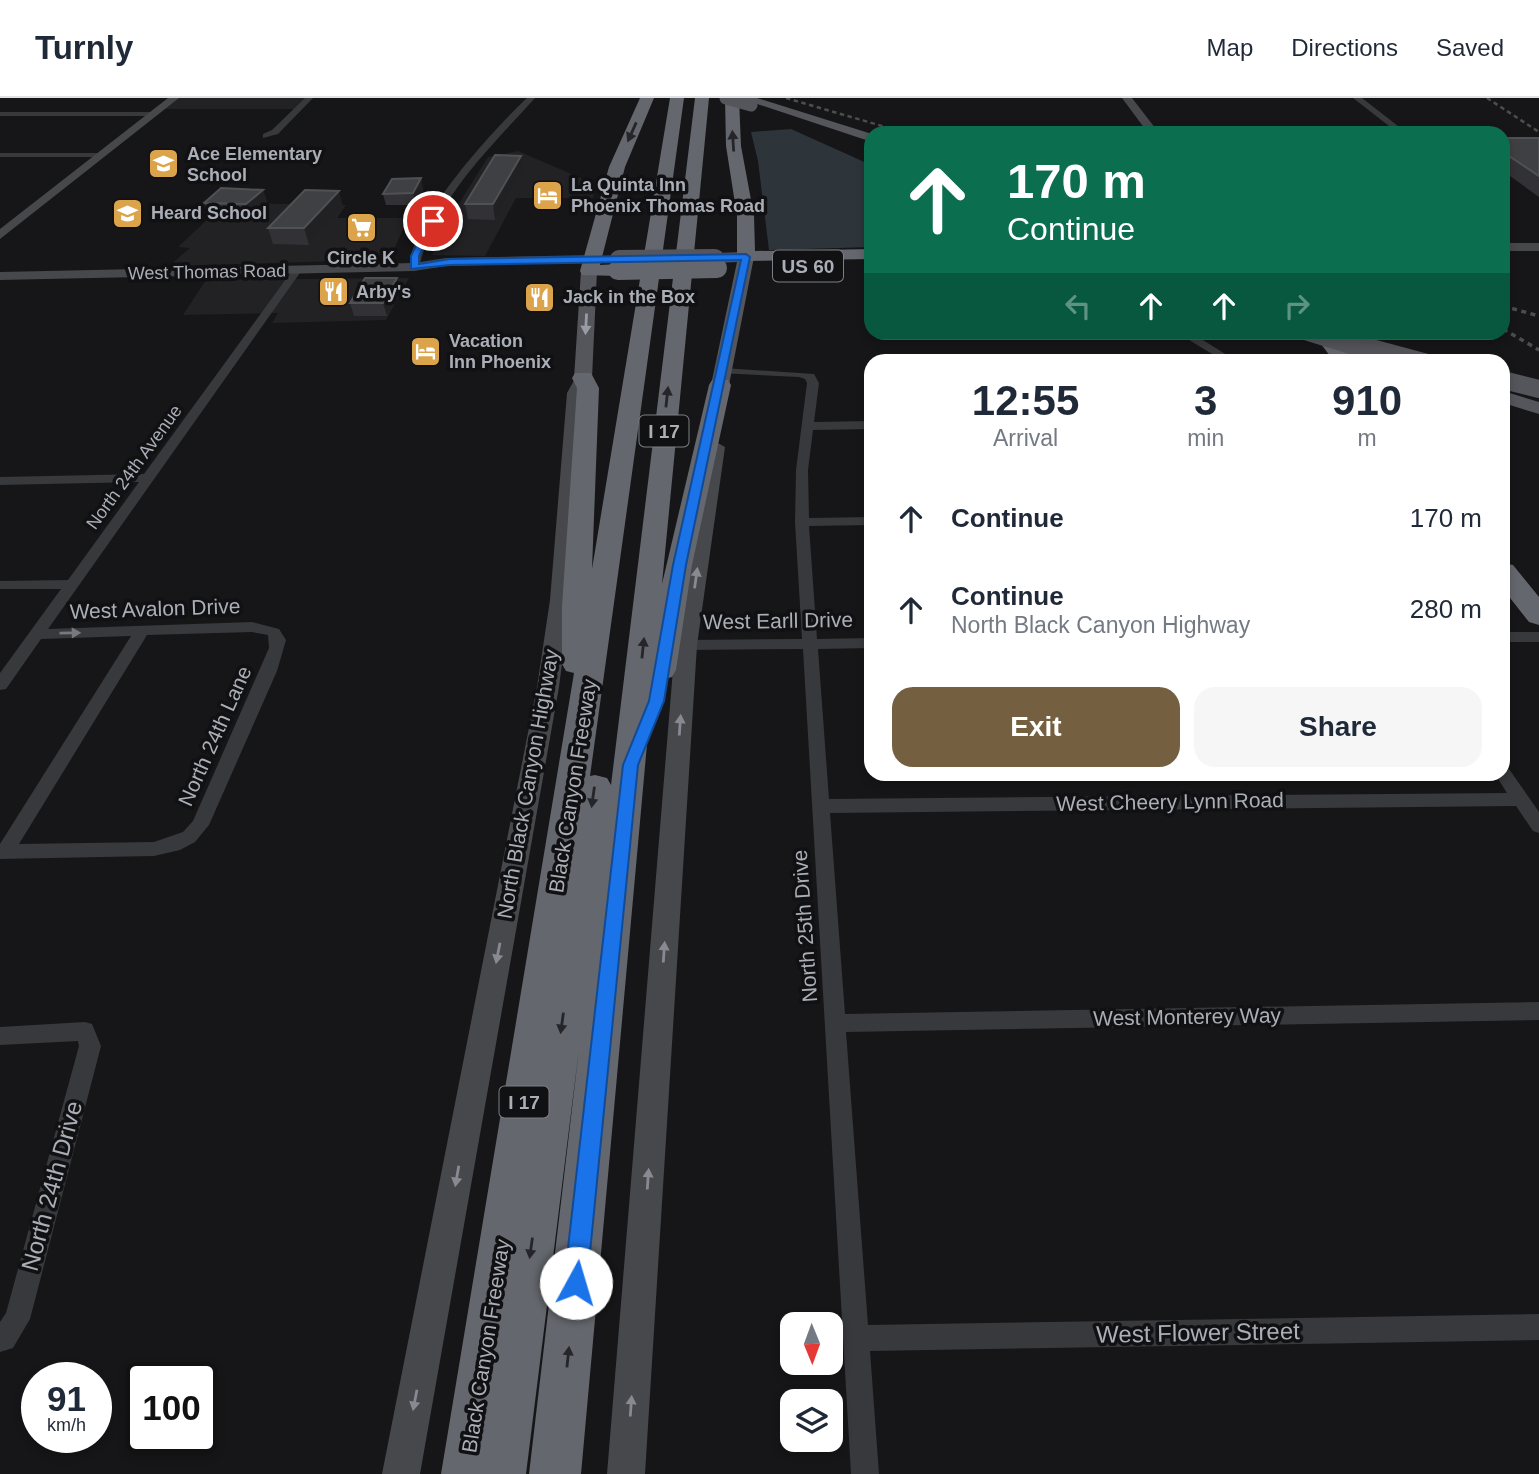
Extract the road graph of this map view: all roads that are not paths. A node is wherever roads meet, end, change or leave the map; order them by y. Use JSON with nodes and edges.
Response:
{"nodes":[{"id":1,"x":174,"y":98,"type":"edge"},
{"id":2,"x":309,"y":98,"type":"edge"},
{"id":3,"x":531,"y":98,"type":"edge"},
{"id":4,"x":647,"y":98,"type":"edge"},
{"id":5,"x":677,"y":98,"type":"edge"},
{"id":6,"x":686,"y":98,"type":"edge"},
{"id":7,"x":702,"y":98,"type":"edge"},
{"id":8,"x":726,"y":98,"type":"edge"},
{"id":9,"x":732,"y":98,"type":"edge"},
{"id":10,"x":1127,"y":98,"type":"edge"},
{"id":11,"x":1357,"y":98,"type":"edge"},
{"id":12,"x":748,"y":101,"type":"edge"},
{"id":13,"x":0,"y":114,"type":"edge"},
{"id":14,"x":153,"y":114,"type":"junction"},
{"id":15,"x":1149,"y":126,"type":"edge"},
{"id":16,"x":1393,"y":126,"type":"edge"},
{"id":17,"x":864,"y":133,"type":"edge"},
{"id":18,"x":266,"y":136,"type":"dead end"},
{"id":19,"x":864,"y":143,"type":"edge"},
{"id":20,"x":0,"y":155,"type":"edge"},
{"id":21,"x":100,"y":155,"type":"junction"},
{"id":22,"x":0,"y":235,"type":"edge"},
{"id":23,"x":1510,"y":247,"type":"edge"},
{"id":24,"x":1539,"y":247,"type":"edge"},
{"id":25,"x":864,"y":255,"type":"edge"},
{"id":26,"x":745,"y":262,"type":"junction"},
{"id":27,"x":864,"y":264,"type":"edge"},
{"id":28,"x":590,"y":265,"type":"junction"},
{"id":29,"x":414,"y":267,"type":"junction"},
{"id":30,"x":297,"y":270,"type":"junction"},
{"id":31,"x":0,"y":276,"type":"edge"},
{"id":32,"x":1195,"y":340,"type":"edge"},
{"id":33,"x":1305,"y":340,"type":"edge"},
{"id":34,"x":1318,"y":340,"type":"edge"},
{"id":35,"x":1328,"y":340,"type":"edge"},
{"id":36,"x":1334,"y":340,"type":"edge"},
{"id":37,"x":1361,"y":340,"type":"edge"},
{"id":38,"x":1219,"y":354,"type":"edge"},
{"id":39,"x":1316,"y":354,"type":"edge"},
{"id":40,"x":1339,"y":354,"type":"edge"},
{"id":41,"x":1363,"y":354,"type":"edge"},
{"id":42,"x":1380,"y":354,"type":"edge"},
{"id":43,"x":1409,"y":354,"type":"edge"},
{"id":44,"x":583,"y":378,"type":"junction"},
{"id":45,"x":721,"y":378,"type":"junction"},
{"id":46,"x":1510,"y":382,"type":"edge"},
{"id":47,"x":1539,"y":389,"type":"edge"},
{"id":48,"x":1510,"y":392,"type":"edge"},
{"id":49,"x":1510,"y":399,"type":"edge"},
{"id":50,"x":1539,"y":399,"type":"edge"},
{"id":51,"x":1539,"y":408,"type":"edge"},
{"id":52,"x":864,"y":425,"type":"edge"},
{"id":53,"x":807,"y":426,"type":"junction"},
{"id":54,"x":147,"y":478,"type":"junction"},
{"id":55,"x":0,"y":481,"type":"edge"},
{"id":56,"x":864,"y":521,"type":"edge"},
{"id":57,"x":802,"y":522,"type":"junction"},
{"id":58,"x":1510,"y":581,"type":"edge"},
{"id":59,"x":72,"y":584,"type":"junction"},
{"id":60,"x":0,"y":585,"type":"edge"},
{"id":61,"x":1539,"y":616,"type":"edge"},
{"id":62,"x":142,"y":631,"type":"junction"},
{"id":63,"x":274,"y":632,"type":"joint"},
{"id":64,"x":36,"y":634,"type":"junction"},
{"id":65,"x":1510,"y":637,"type":"edge"},
{"id":66,"x":1539,"y":637,"type":"edge"},
{"id":67,"x":864,"y":643,"type":"edge"},
{"id":68,"x":811,"y":644,"type":"junction"},
{"id":69,"x":686,"y":645,"type":"junction"},
{"id":70,"x":0,"y":685,"type":"edge"},
{"id":71,"x":581,"y":729,"type":"junction"},
{"id":72,"x":631,"y":765,"type":"junction"},
{"id":73,"x":1508,"y":781,"type":"edge"},
{"id":74,"x":1520,"y":799,"type":"junction"},
{"id":75,"x":820,"y":806,"type":"junction"},
{"id":76,"x":1539,"y":827,"type":"edge"},
{"id":77,"x":3,"y":852,"type":"edge"},
{"id":78,"x":1539,"y":1011,"type":"edge"},
{"id":79,"x":835,"y":1023,"type":"junction"},
{"id":80,"x":0,"y":1036,"type":"edge"},
{"id":81,"x":1539,"y":1327,"type":"edge"},
{"id":82,"x":857,"y":1338,"type":"junction"},
{"id":83,"x":2,"y":1339,"type":"edge"},
{"id":84,"x":401,"y":1474,"type":"edge"},
{"id":85,"x":467,"y":1474,"type":"edge"},
{"id":86,"x":500,"y":1474,"type":"edge"},
{"id":87,"x":555,"y":1474,"type":"edge"},
{"id":88,"x":626,"y":1474,"type":"edge"},
{"id":89,"x":865,"y":1474,"type":"edge"}],
"edges":[{"from":1,"to":14,"type":"main road"},
{"from":2,"to":18,"type":"street"},
{"from":3,"to":29,"type":"street"},
{"from":4,"to":28,"type":"highway","name":"North Black Canyon Highway","one_way":true},
{"from":5,"to":71,"type":"highway","name":"Black Canyon Freeway","number":"I 17"},
{"from":6,"to":86,"type":"highway","one_way":true},
{"from":72,"to":7,"type":"highway","number":"I 17","one_way":true},
{"from":8,"to":12,"type":"main road","bridge":true},
{"from":26,"to":9,"type":"highway","number":"US 60","one_way":true},
{"from":10,"to":15,"type":"main road"},
{"from":11,"to":16,"type":"street"},
{"from":12,"to":17,"type":"main road"},
{"from":12,"to":19,"type":"main road"},
{"from":13,"to":14,"type":"street"},
{"from":14,"to":21,"type":"main road"},
{"from":20,"to":21,"type":"street"},
{"from":21,"to":22,"type":"main road"},
{"from":23,"to":24,"type":"main road"},
{"from":25,"to":26,"type":"highway","name":"West Thomas Road","number":"US 60"},
{"from":26,"to":27,"type":"highway","name":"West Thomas Road","number":"US 60"},
{"from":26,"to":28,"type":"highway","name":"West Thomas Road","number":"US 60","bridge":true},
{"from":26,"to":45,"type":"main road"},
{"from":28,"to":29,"type":"main road","name":"West Thomas Road"},
{"from":28,"to":44,"type":"main road","name":"North Black Canyon Highway","one_way":true},
{"from":29,"to":30,"type":"main road","name":"West Thomas Road"},
{"from":30,"to":31,"type":"main road","name":"West Thomas Road"},
{"from":30,"to":54,"type":"street","name":"North 24th Avenue"},
{"from":32,"to":38,"type":"street"},
{"from":33,"to":39,"type":"highway"},
{"from":34,"to":41,"type":"main road","bridge":true},
{"from":35,"to":40,"type":"highway"},
{"from":36,"to":42,"type":"main road","bridge":true},
{"from":37,"to":43,"type":"main road"},
{"from":44,"to":71,"type":"highway"},
{"from":44,"to":84,"type":"main road","name":"North Black Canyon Highway","one_way":true},
{"from":45,"to":53,"type":"street","name":"North 25th Drive"},
{"from":69,"to":45,"type":"main road","one_way":true},
{"from":45,"to":72,"type":"highway"},
{"from":46,"to":47,"type":"main road","bridge":true},
{"from":48,"to":50,"type":"main road"},
{"from":49,"to":51,"type":"main road"},
{"from":52,"to":53,"type":"street"},
{"from":53,"to":57,"type":"street","name":"North 25th Drive"},
{"from":54,"to":55,"type":"street"},
{"from":54,"to":59,"type":"street","name":"North 24th Avenue"},
{"from":56,"to":57,"type":"street"},
{"from":57,"to":68,"type":"street","name":"North 25th Drive"},
{"from":58,"to":61,"type":"highway"},
{"from":59,"to":60,"type":"street","name":"West Avalon Drive"},
{"from":59,"to":64,"type":"street","name":"North 24th Avenue"},
{"from":62,"to":63,"type":"street","name":"West Avalon Drive"},
{"from":64,"to":62,"type":"street","name":"West Avalon Drive","one_way":true},
{"from":62,"to":77,"type":"street"},
{"from":63,"to":77,"type":"street","name":"North 24th Lane"},
{"from":64,"to":70,"type":"street","name":"North 24th Avenue"},
{"from":65,"to":66,"type":"street"},
{"from":67,"to":68,"type":"street","name":"West Earll Drive"},
{"from":68,"to":69,"type":"street","name":"West Earll Drive"},
{"from":68,"to":75,"type":"street","name":"North 25th Drive"},
{"from":88,"to":69,"type":"main road","one_way":true},
{"from":71,"to":85,"type":"highway","name":"Black Canyon Freeway","number":"I 17"},
{"from":87,"to":72,"type":"highway","number":"I 17","one_way":true},
{"from":73,"to":74,"type":"street"},
{"from":74,"to":75,"type":"street","name":"West Cheery Lynn Road"},
{"from":74,"to":76,"type":"street"},
{"from":75,"to":79,"type":"street","name":"North 25th Drive"},
{"from":78,"to":79,"type":"street","name":"West Monterey Way"},
{"from":79,"to":82,"type":"street","name":"North 25th Drive"},
{"from":80,"to":83,"type":"street","name":"North 24th Drive"},
{"from":81,"to":82,"type":"street","name":"West Flower Street"},
{"from":82,"to":89,"type":"street","name":"North 25th Drive"}]}
